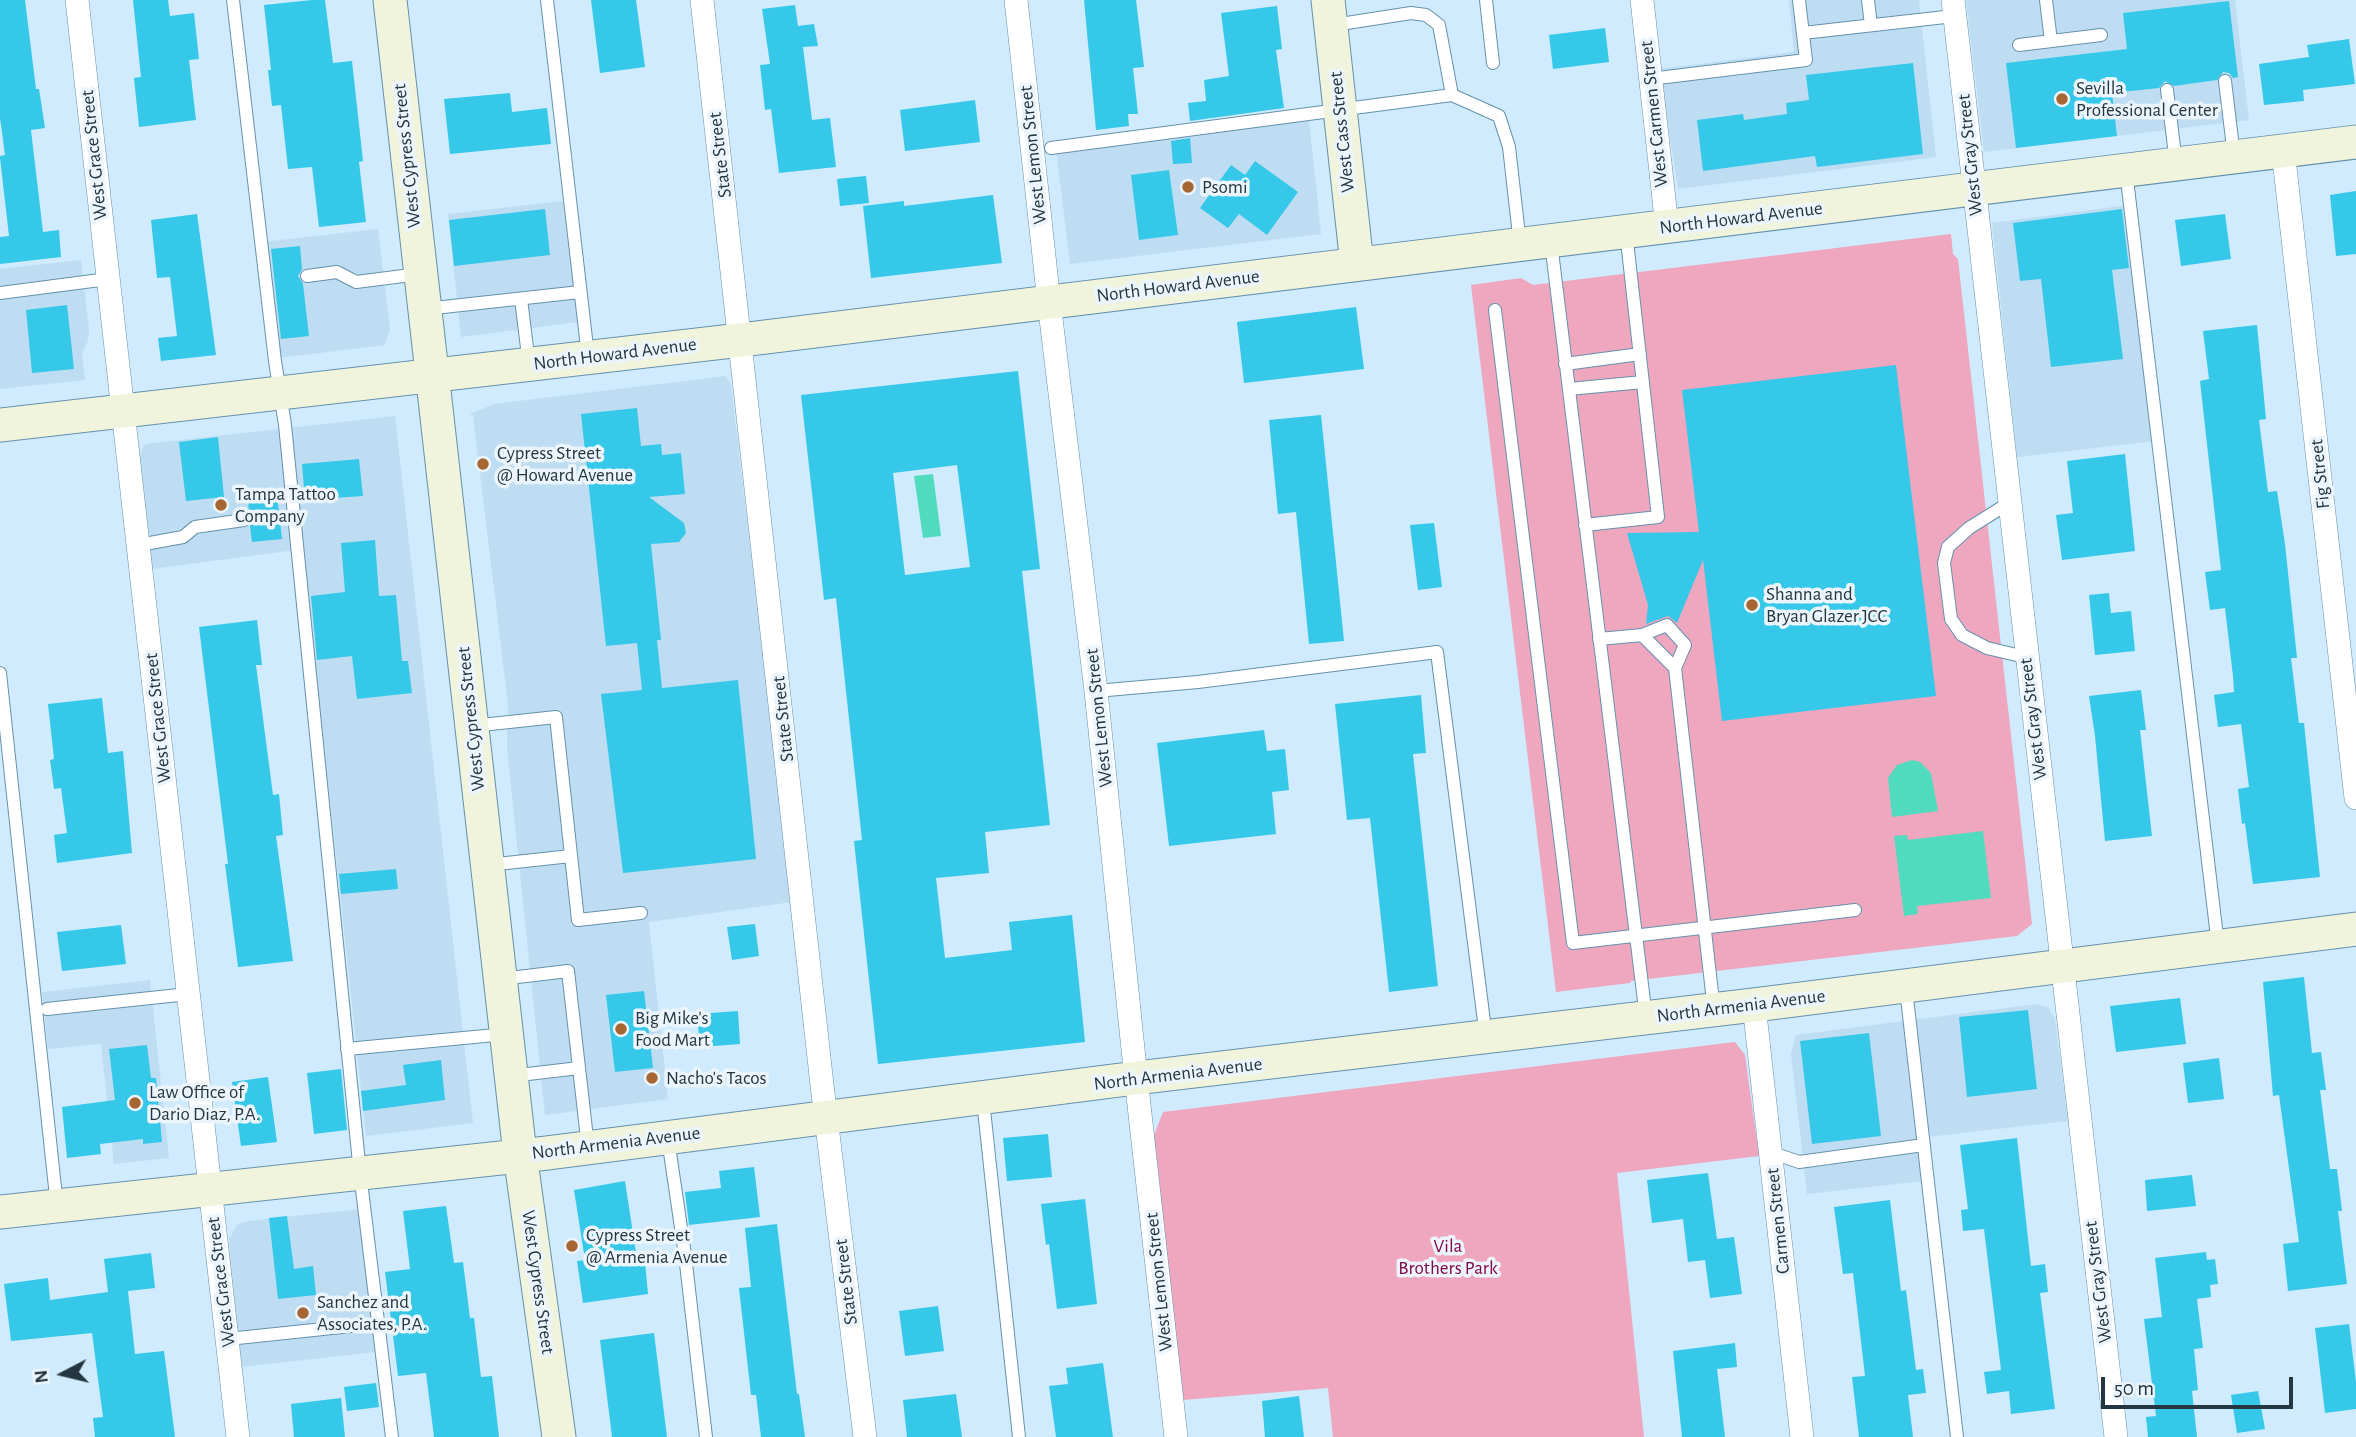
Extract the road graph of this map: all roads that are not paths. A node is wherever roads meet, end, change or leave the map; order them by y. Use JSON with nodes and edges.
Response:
{"nodes":[{"id":1,"x":77,"y":0,"type":"edge"},
{"id":2,"x":233,"y":0,"type":"edge"},
{"id":3,"x":390,"y":0,"type":"edge"},
{"id":4,"x":547,"y":0,"type":"edge"},
{"id":5,"x":702,"y":0,"type":"edge"},
{"id":6,"x":1016,"y":0,"type":"edge"},
{"id":7,"x":1486,"y":0,"type":"edge"},
{"id":8,"x":1642,"y":0,"type":"edge"},
{"id":9,"x":1799,"y":0,"type":"edge"},
{"id":10,"x":1868,"y":0,"type":"edge"},
{"id":11,"x":2046,"y":0,"type":"edge"},
{"id":12,"x":1953,"y":8,"type":"edge"},
{"id":13,"x":1329,"y":13,"type":"edge"},
{"id":14,"x":1871,"y":26,"type":"junction"},
{"id":15,"x":1803,"y":33,"type":"junction"},
{"id":16,"x":2101,"y":35,"type":"dead end"},
{"id":17,"x":2051,"y":41,"type":"junction"},
{"id":18,"x":2019,"y":45,"type":"dead end"},
{"id":19,"x":1493,"y":63,"type":"dead end"},
{"id":20,"x":1650,"y":79,"type":"junction"},
{"id":21,"x":2225,"y":81,"type":"dead end"},
{"id":22,"x":2167,"y":90,"type":"dead end"},
{"id":23,"x":1451,"y":95,"type":"junction"},
{"id":24,"x":1340,"y":109,"type":"junction"},
{"id":25,"x":2356,"y":142,"type":"edge"},
{"id":26,"x":1051,"y":148,"type":"dead end"},
{"id":27,"x":2283,"y":150,"type":"junction"},
{"id":28,"x":2234,"y":157,"type":"junction"},
{"id":29,"x":2176,"y":164,"type":"junction"},
{"id":30,"x":2126,"y":170,"type":"junction"},
{"id":31,"x":1974,"y":189,"type":"junction"},
{"id":32,"x":1667,"y":227,"type":"junction"},
{"id":33,"x":1626,"y":232,"type":"junction"},
{"id":34,"x":1535,"y":242,"type":"junction"},
{"id":35,"x":1357,"y":264,"type":"junction"},
{"id":36,"x":421,"y":274,"type":"junction"},
{"id":37,"x":307,"y":276,"type":"dead end"},
{"id":38,"x":108,"y":279,"type":"junction"},
{"id":39,"x":580,"y":292,"type":"junction"},
{"id":40,"x":0,"y":293,"type":"edge"},
{"id":41,"x":520,"y":299,"type":"junction"},
{"id":42,"x":1049,"y":302,"type":"junction"},
{"id":43,"x":425,"y":309,"type":"junction"},
{"id":44,"x":1495,"y":310,"type":"dead end"},
{"id":45,"x":741,"y":340,"type":"junction"},
{"id":46,"x":1640,"y":354,"type":"junction"},
{"id":47,"x":588,"y":357,"type":"junction"},
{"id":48,"x":529,"y":364,"type":"junction"},
{"id":49,"x":1565,"y":364,"type":"junction"},
{"id":50,"x":432,"y":376,"type":"junction"},
{"id":51,"x":1643,"y":382,"type":"junction"},
{"id":52,"x":1569,"y":389,"type":"junction"},
{"id":53,"x":280,"y":394,"type":"junction"},
{"id":54,"x":124,"y":411,"type":"junction"},
{"id":55,"x":0,"y":425,"type":"edge"},
{"id":56,"x":2009,"y":503,"type":"junction"},
{"id":57,"x":244,"y":520,"type":"dead end"},
{"id":58,"x":1585,"y":525,"type":"junction"},
{"id":59,"x":139,"y":545,"type":"junction"},
{"id":60,"x":1642,"y":635,"type":"junction"},
{"id":61,"x":1599,"y":639,"type":"junction"},
{"id":62,"x":2025,"y":657,"type":"junction"},
{"id":63,"x":1675,"y":668,"type":"junction"},
{"id":64,"x":0,"y":673,"type":"edge"},
{"id":65,"x":1096,"y":691,"type":"junction"},
{"id":66,"x":471,"y":726,"type":"junction"},
{"id":67,"x":2356,"y":798,"type":"edge"},
{"id":68,"x":571,"y":856,"type":"junction"},
{"id":69,"x":487,"y":866,"type":"junction"},
{"id":70,"x":1855,"y":910,"type":"dead end"},
{"id":71,"x":641,"y":913,"type":"dead end"},
{"id":72,"x":1704,"y":928,"type":"junction"},
{"id":73,"x":2356,"y":929,"type":"edge"},
{"id":74,"x":1635,"y":936,"type":"junction"},
{"id":75,"x":2218,"y":947,"type":"junction"},
{"id":76,"x":2061,"y":967,"type":"junction"},
{"id":77,"x":500,"y":979,"type":"junction"},
{"id":78,"x":1905,"y":986,"type":"junction"},
{"id":79,"x":188,"y":994,"type":"junction"},
{"id":80,"x":1754,"y":1005,"type":"junction"},
{"id":81,"x":47,"y":1009,"type":"dead end"},
{"id":82,"x":1714,"y":1010,"type":"junction"},
{"id":83,"x":1646,"y":1018,"type":"junction"},
{"id":84,"x":506,"y":1034,"type":"junction"},
{"id":85,"x":1486,"y":1037,"type":"junction"},
{"id":86,"x":347,"y":1049,"type":"junction"},
{"id":87,"x":579,"y":1068,"type":"junction"},
{"id":88,"x":511,"y":1076,"type":"junction"},
{"id":89,"x":1136,"y":1078,"type":"junction"},
{"id":90,"x":983,"y":1098,"type":"junction"},
{"id":91,"x":826,"y":1118,"type":"junction"},
{"id":92,"x":668,"y":1137,"type":"junction"},
{"id":93,"x":1924,"y":1145,"type":"junction"},
{"id":94,"x":588,"y":1147,"type":"junction"},
{"id":95,"x":1770,"y":1152,"type":"junction"},
{"id":96,"x":520,"y":1154,"type":"junction"},
{"id":97,"x":360,"y":1173,"type":"junction"},
{"id":98,"x":210,"y":1189,"type":"junction"},
{"id":99,"x":57,"y":1206,"type":"junction"},
{"id":100,"x":0,"y":1212,"type":"edge"},
{"id":101,"x":361,"y":1325,"type":"dead end"},
{"id":102,"x":228,"y":1339,"type":"junction"},
{"id":103,"x":238,"y":1437,"type":"edge"},
{"id":104,"x":392,"y":1437,"type":"edge"},
{"id":105,"x":559,"y":1437,"type":"edge"},
{"id":106,"x":706,"y":1437,"type":"edge"},
{"id":107,"x":865,"y":1437,"type":"edge"},
{"id":108,"x":1019,"y":1437,"type":"edge"},
{"id":109,"x":1176,"y":1437,"type":"edge"},
{"id":110,"x":1802,"y":1437,"type":"edge"},
{"id":111,"x":1957,"y":1437,"type":"edge"},
{"id":112,"x":2116,"y":1437,"type":"edge"}],
"edges":[{"from":1,"to":38,"type":"street","name":"West Grace Street"},
{"from":2,"to":53,"type":"lane"},
{"from":3,"to":36,"type":"main road","name":"West Cypress Street"},
{"from":4,"to":39,"type":"lane"},
{"from":5,"to":45,"type":"street","name":"State Street"},
{"from":6,"to":42,"type":"street","name":"West Lemon Street"},
{"from":7,"to":19,"type":"lane"},
{"from":8,"to":20,"type":"street","name":"West Carmen Street"},
{"from":9,"to":15,"type":"lane"},
{"from":10,"to":14,"type":"lane"},
{"from":11,"to":17,"type":"lane"},
{"from":12,"to":14,"type":"lane"},
{"from":12,"to":31,"type":"street","name":"West Gray Street"},
{"from":13,"to":23,"type":"lane"},
{"from":13,"to":24,"type":"main road","name":"West Cass Street"},
{"from":14,"to":15,"type":"lane"},
{"from":15,"to":20,"type":"lane"},
{"from":16,"to":17,"type":"lane"},
{"from":17,"to":18,"type":"lane"},
{"from":20,"to":32,"type":"street","name":"West Carmen Street"},
{"from":21,"to":28,"type":"lane"},
{"from":22,"to":29,"type":"lane"},
{"from":23,"to":24,"type":"lane"},
{"from":23,"to":34,"type":"lane"},
{"from":24,"to":26,"type":"lane"},
{"from":24,"to":35,"type":"main road","name":"West Cass Street"},
{"from":25,"to":27,"type":"main road","name":"North Howard Avenue"},
{"from":27,"to":28,"type":"main road","name":"North Howard Avenue"},
{"from":27,"to":67,"type":"street","name":"Fig Street"},
{"from":28,"to":29,"type":"main road","name":"North Howard Avenue"},
{"from":29,"to":30,"type":"main road","name":"North Howard Avenue"},
{"from":30,"to":31,"type":"main road","name":"North Howard Avenue"},
{"from":30,"to":75,"type":"lane"},
{"from":31,"to":32,"type":"main road","name":"North Howard Avenue"},
{"from":31,"to":56,"type":"street","name":"West Gray Street"},
{"from":32,"to":33,"type":"main road","name":"North Howard Avenue"},
{"from":33,"to":34,"type":"main road","name":"North Howard Avenue"},
{"from":33,"to":46,"type":"lane"},
{"from":34,"to":35,"type":"main road","name":"North Howard Avenue"},
{"from":34,"to":49,"type":"lane"},
{"from":35,"to":42,"type":"main road","name":"North Howard Avenue"},
{"from":36,"to":37,"type":"lane"},
{"from":36,"to":43,"type":"main road","name":"West Cypress Street"},
{"from":38,"to":40,"type":"lane"},
{"from":38,"to":54,"type":"street","name":"West Grace Street"},
{"from":39,"to":41,"type":"lane"},
{"from":39,"to":47,"type":"lane"},
{"from":41,"to":43,"type":"lane"},
{"from":41,"to":48,"type":"lane"},
{"from":42,"to":45,"type":"main road","name":"North Howard Avenue"},
{"from":42,"to":65,"type":"street","name":"West Lemon Street"},
{"from":43,"to":50,"type":"main road","name":"West Cypress Street"},
{"from":44,"to":74,"type":"lane"},
{"from":45,"to":47,"type":"main road","name":"North Howard Avenue"},
{"from":45,"to":91,"type":"street","name":"State Street"},
{"from":46,"to":49,"type":"lane"},
{"from":46,"to":51,"type":"lane"},
{"from":47,"to":48,"type":"main road","name":"North Howard Avenue"},
{"from":48,"to":50,"type":"main road","name":"North Howard Avenue"},
{"from":49,"to":52,"type":"lane"},
{"from":50,"to":53,"type":"main road","name":"North Howard Avenue"},
{"from":50,"to":66,"type":"main road","name":"West Cypress Street"},
{"from":51,"to":52,"type":"lane"},
{"from":51,"to":58,"type":"lane"},
{"from":52,"to":58,"type":"lane"},
{"from":53,"to":54,"type":"main road","name":"North Howard Avenue"},
{"from":53,"to":86,"type":"lane"},
{"from":54,"to":55,"type":"main road","name":"North Howard Avenue"},
{"from":54,"to":59,"type":"street","name":"West Grace Street"},
{"from":56,"to":62,"type":"street","name":"West Gray Street"},
{"from":56,"to":62,"type":"lane"},
{"from":57,"to":59,"type":"lane"},
{"from":58,"to":61,"type":"lane"},
{"from":59,"to":79,"type":"street","name":"West Grace Street"},
{"from":60,"to":61,"type":"lane"},
{"from":60,"to":63,"type":"lane"},
{"from":60,"to":63,"type":"lane"},
{"from":61,"to":74,"type":"lane"},
{"from":62,"to":76,"type":"street","name":"West Gray Street"},
{"from":63,"to":72,"type":"lane"},
{"from":64,"to":99,"type":"lane"},
{"from":65,"to":85,"type":"lane"},
{"from":65,"to":89,"type":"street","name":"West Lemon Street"},
{"from":66,"to":68,"type":"lane"},
{"from":66,"to":69,"type":"main road","name":"West Cypress Street"},
{"from":68,"to":69,"type":"lane"},
{"from":68,"to":71,"type":"lane"},
{"from":69,"to":77,"type":"main road","name":"West Cypress Street"},
{"from":70,"to":72,"type":"lane"},
{"from":72,"to":74,"type":"lane"},
{"from":72,"to":82,"type":"lane"},
{"from":73,"to":75,"type":"main road","name":"North Armenia Avenue"},
{"from":74,"to":83,"type":"lane"},
{"from":75,"to":76,"type":"main road","name":"North Armenia Avenue"},
{"from":76,"to":78,"type":"main road","name":"North Armenia Avenue"},
{"from":76,"to":112,"type":"street","name":"West Gray Street"},
{"from":77,"to":84,"type":"main road","name":"West Cypress Street"},
{"from":77,"to":87,"type":"lane"},
{"from":78,"to":80,"type":"main road","name":"North Armenia Avenue"},
{"from":78,"to":93,"type":"lane"},
{"from":79,"to":81,"type":"lane"},
{"from":79,"to":98,"type":"street","name":"West Grace Street"},
{"from":80,"to":82,"type":"main road","name":"North Armenia Avenue"},
{"from":80,"to":95,"type":"street","name":"Carmen Street"},
{"from":82,"to":83,"type":"main road","name":"North Armenia Avenue"},
{"from":83,"to":85,"type":"main road","name":"North Armenia Avenue"},
{"from":84,"to":86,"type":"lane"},
{"from":84,"to":88,"type":"main road","name":"West Cypress Street"},
{"from":85,"to":89,"type":"main road","name":"North Armenia Avenue"},
{"from":86,"to":97,"type":"lane"},
{"from":87,"to":88,"type":"lane"},
{"from":87,"to":94,"type":"lane"},
{"from":88,"to":96,"type":"main road","name":"West Cypress Street"},
{"from":89,"to":90,"type":"main road","name":"North Armenia Avenue"},
{"from":89,"to":109,"type":"street","name":"West Lemon Street"},
{"from":90,"to":91,"type":"main road","name":"North Armenia Avenue"},
{"from":90,"to":108,"type":"lane"},
{"from":91,"to":92,"type":"main road","name":"North Armenia Avenue"},
{"from":91,"to":107,"type":"street","name":"State Street"},
{"from":92,"to":94,"type":"main road","name":"North Armenia Avenue"},
{"from":92,"to":106,"type":"lane"},
{"from":93,"to":95,"type":"lane"},
{"from":93,"to":111,"type":"lane"},
{"from":94,"to":96,"type":"main road","name":"North Armenia Avenue"},
{"from":95,"to":110,"type":"street","name":"Carmen Street"},
{"from":96,"to":97,"type":"main road","name":"North Armenia Avenue"},
{"from":96,"to":105,"type":"main road","name":"West Cypress Street"},
{"from":97,"to":98,"type":"main road","name":"North Armenia Avenue"},
{"from":97,"to":104,"type":"lane"},
{"from":98,"to":99,"type":"main road","name":"North Armenia Avenue"},
{"from":98,"to":102,"type":"street","name":"West Grace Street"},
{"from":99,"to":100,"type":"main road","name":"North Armenia Avenue"},
{"from":101,"to":102,"type":"lane"},
{"from":102,"to":103,"type":"street","name":"West Grace Street"}]}
